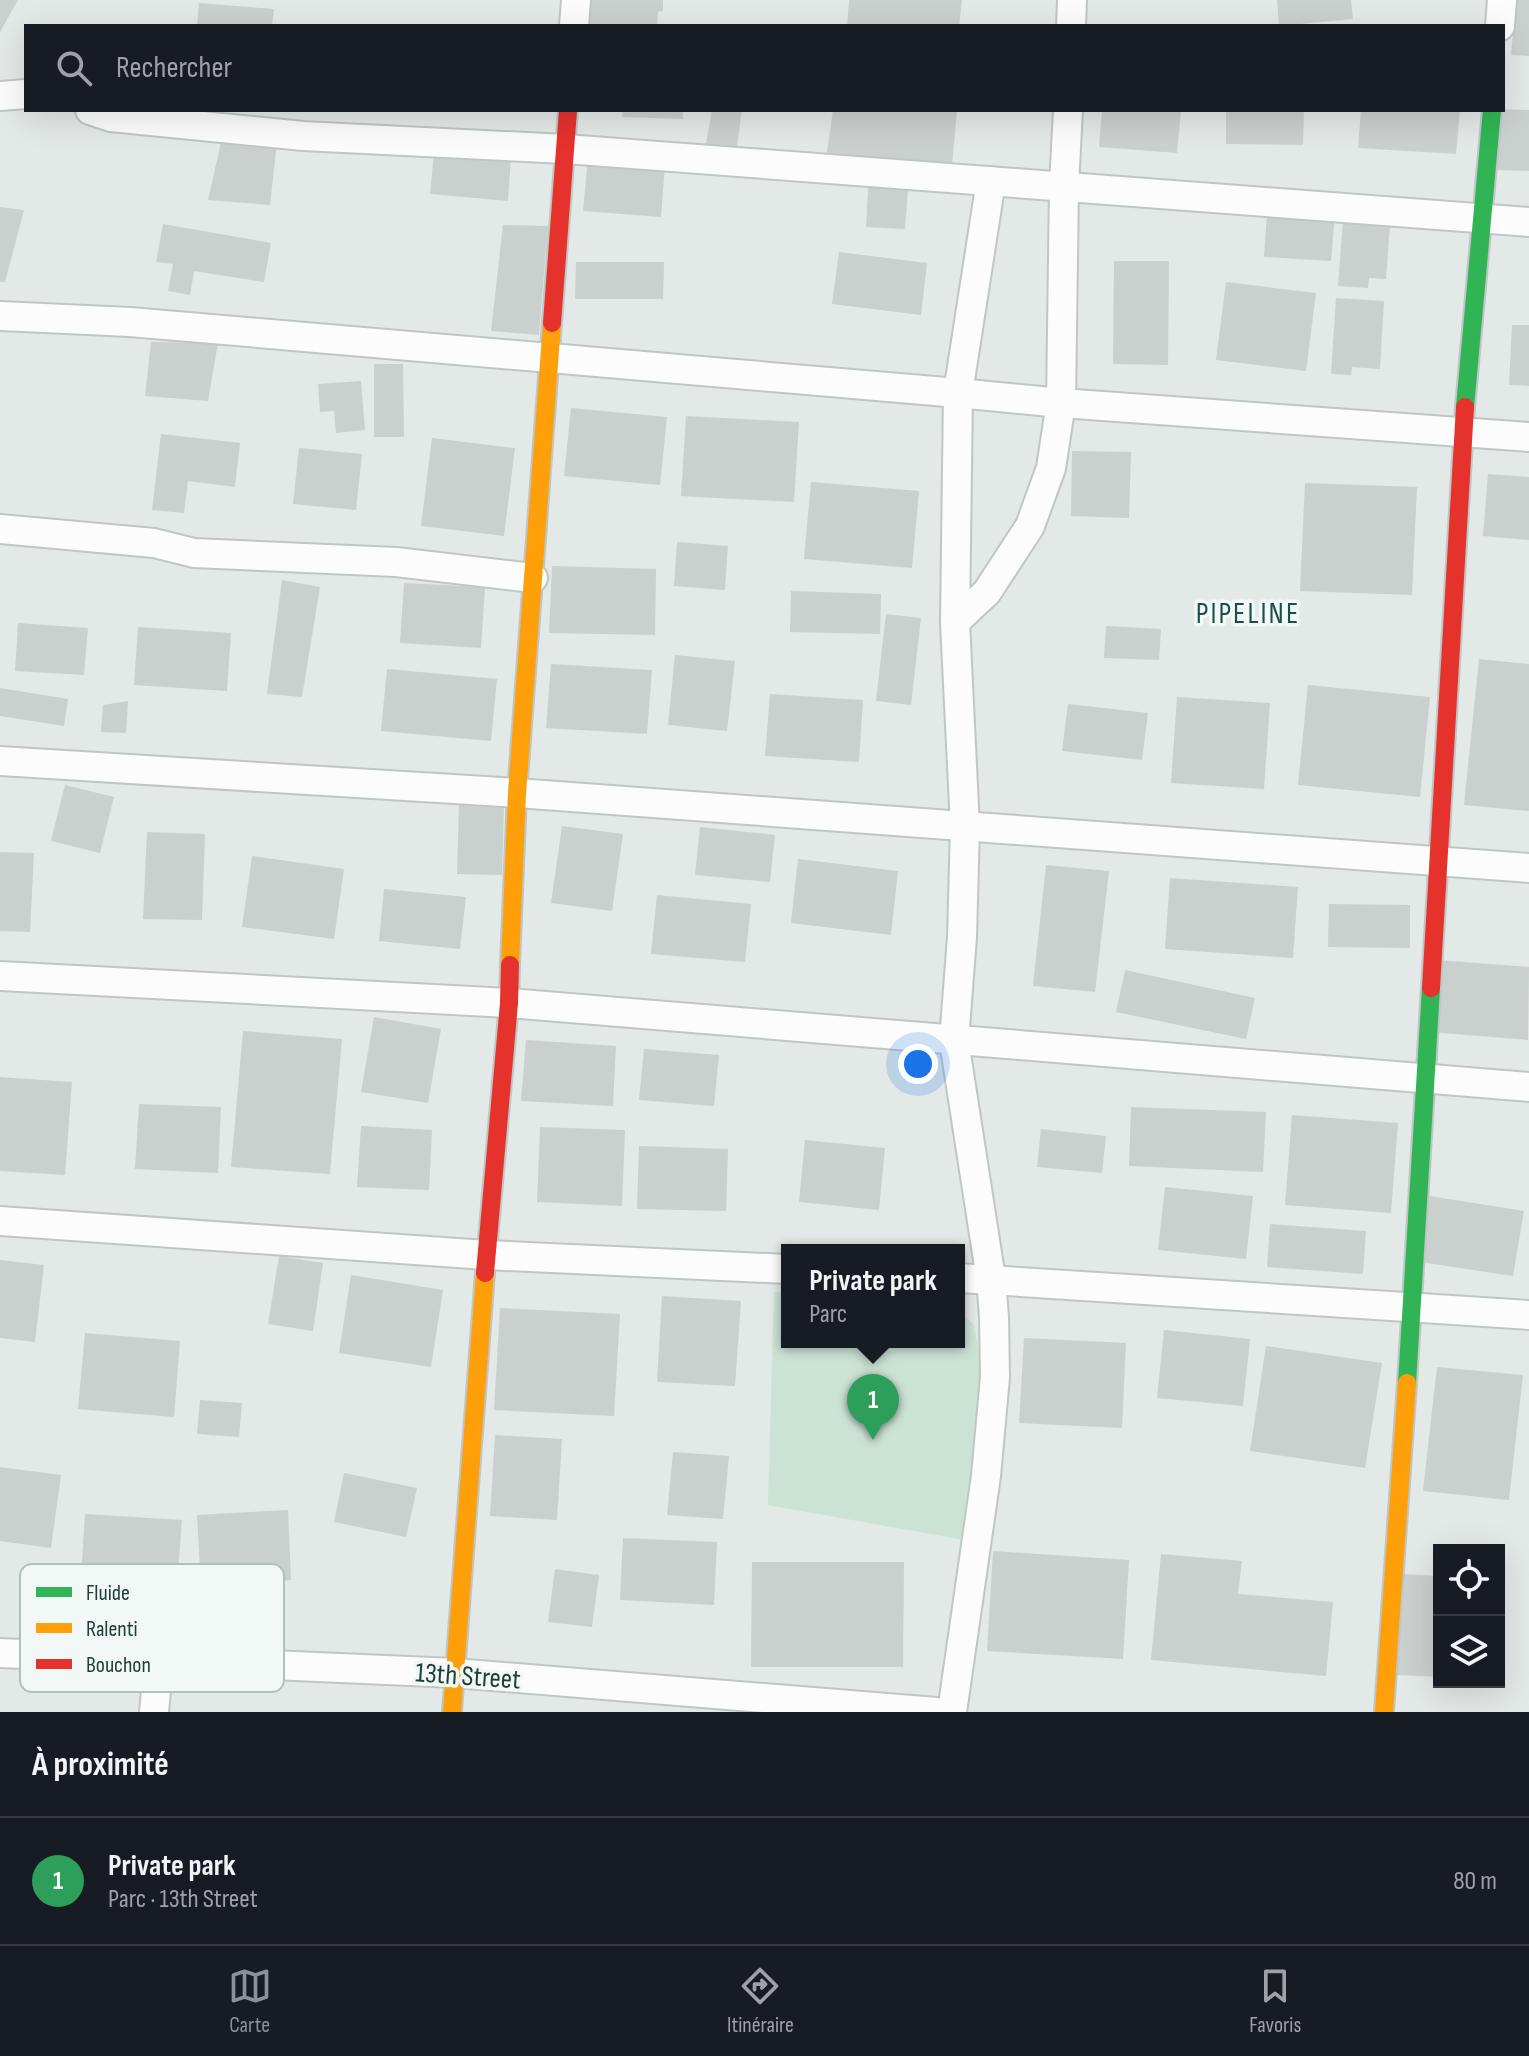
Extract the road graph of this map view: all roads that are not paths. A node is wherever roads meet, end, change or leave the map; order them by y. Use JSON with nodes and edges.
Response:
{"nodes":[{"id":1,"x":576,"y":0,"type":"edge"},
{"id":2,"x":1072,"y":0,"type":"edge"},
{"id":3,"x":1502,"y":0,"type":"edge"},
{"id":4,"x":574,"y":24,"type":"edge"},
{"id":5,"x":1071,"y":24,"type":"edge"},
{"id":6,"x":1500,"y":24,"type":"edge"},
{"id":7,"x":24,"y":94,"type":"edge"},
{"id":8,"x":0,"y":96,"type":"edge"},
{"id":9,"x":96,"y":112,"type":"edge"},
{"id":10,"x":568,"y":112,"type":"edge"},
{"id":11,"x":1068,"y":112,"type":"edge"},
{"id":12,"x":1492,"y":112,"type":"edge"},
{"id":13,"x":566,"y":149,"type":"junction"},
{"id":14,"x":991,"y":181,"type":"junction"},
{"id":15,"x":1064,"y":186,"type":"junction"},
{"id":16,"x":1483,"y":219,"type":"junction"},
{"id":17,"x":1529,"y":222,"type":"edge"},
{"id":18,"x":0,"y":316,"type":"edge"},
{"id":19,"x":549,"y":358,"type":"junction"},
{"id":20,"x":958,"y":393,"type":"junction"},
{"id":21,"x":1061,"y":403,"type":"junction"},
{"id":22,"x":1463,"y":432,"type":"junction"},
{"id":23,"x":1529,"y":437,"type":"edge"},
{"id":24,"x":0,"y":529,"type":"edge"},
{"id":25,"x":533,"y":578,"type":"junction"},
{"id":26,"x":955,"y":622,"type":"junction"},
{"id":27,"x":0,"y":761,"type":"edge"},
{"id":28,"x":517,"y":793,"type":"junction"},
{"id":29,"x":965,"y":827,"type":"junction"},
{"id":30,"x":1438,"y":862,"type":"junction"},
{"id":31,"x":1529,"y":868,"type":"edge"},
{"id":32,"x":0,"y":976,"type":"edge"},
{"id":33,"x":509,"y":1003,"type":"junction"},
{"id":34,"x":954,"y":1041,"type":"junction"},
{"id":35,"x":1426,"y":1077,"type":"junction"},
{"id":36,"x":1529,"y":1087,"type":"edge"},
{"id":37,"x":0,"y":1221,"type":"edge"},
{"id":38,"x":486,"y":1255,"type":"junction"},
{"id":39,"x":781,"y":1269,"type":"edge"},
{"id":40,"x":965,"y":1278,"type":"edge"},
{"id":41,"x":991,"y":1279,"type":"junction"},
{"id":42,"x":1413,"y":1306,"type":"junction"},
{"id":43,"x":1529,"y":1315,"type":"edge"},
{"id":44,"x":0,"y":1653,"type":"edge"},
{"id":45,"x":20,"y":1654,"type":"edge"},
{"id":46,"x":284,"y":1665,"type":"edge"},
{"id":47,"x":455,"y":1673,"type":"junction"},
{"id":48,"x":156,"y":1692,"type":"edge"},
{"id":49,"x":154,"y":1712,"type":"edge"},
{"id":50,"x":452,"y":1712,"type":"edge"},
{"id":51,"x":936,"y":1712,"type":"edge"},
{"id":52,"x":952,"y":1712,"type":"edge"},
{"id":53,"x":1384,"y":1712,"type":"edge"}],
"edges":[{"from":1,"to":4,"type":"street"},
{"from":2,"to":5,"type":"street"},
{"from":3,"to":6,"type":"street"},
{"from":7,"to":8,"type":"street"},
{"from":9,"to":13,"type":"street"},
{"from":10,"to":13,"type":"street"},
{"from":11,"to":15,"type":"street"},
{"from":12,"to":16,"type":"street"},
{"from":13,"to":14,"type":"street"},
{"from":13,"to":19,"type":"street"},
{"from":14,"to":15,"type":"street"},
{"from":14,"to":20,"type":"street"},
{"from":15,"to":16,"type":"street"},
{"from":15,"to":21,"type":"street"},
{"from":16,"to":17,"type":"street"},
{"from":16,"to":22,"type":"street"},
{"from":18,"to":19,"type":"street"},
{"from":19,"to":20,"type":"street"},
{"from":19,"to":25,"type":"street"},
{"from":20,"to":21,"type":"street"},
{"from":20,"to":26,"type":"street"},
{"from":21,"to":22,"type":"street"},
{"from":21,"to":26,"type":"street"},
{"from":22,"to":23,"type":"street"},
{"from":22,"to":30,"type":"street"},
{"from":24,"to":25,"type":"street"},
{"from":25,"to":28,"type":"street"},
{"from":26,"to":29,"type":"street"},
{"from":27,"to":28,"type":"street"},
{"from":28,"to":29,"type":"street"},
{"from":28,"to":33,"type":"street"},
{"from":29,"to":30,"type":"street"},
{"from":29,"to":34,"type":"street"},
{"from":30,"to":31,"type":"street"},
{"from":30,"to":35,"type":"street"},
{"from":32,"to":33,"type":"street"},
{"from":33,"to":34,"type":"street"},
{"from":33,"to":38,"type":"street"},
{"from":34,"to":35,"type":"street"},
{"from":34,"to":41,"type":"street"},
{"from":35,"to":36,"type":"street"},
{"from":35,"to":42,"type":"street"},
{"from":37,"to":38,"type":"street"},
{"from":38,"to":39,"type":"street"},
{"from":38,"to":47,"type":"street"},
{"from":40,"to":41,"type":"street"},
{"from":41,"to":42,"type":"street"},
{"from":41,"to":52,"type":"street"},
{"from":42,"to":43,"type":"street"},
{"from":42,"to":53,"type":"street"},
{"from":44,"to":45,"type":"street","name":"13th Street"},
{"from":46,"to":47,"type":"street","name":"13th Street"},
{"from":47,"to":50,"type":"street"},
{"from":47,"to":51,"type":"street","name":"13th Street"},
{"from":48,"to":49,"type":"street"}]}
